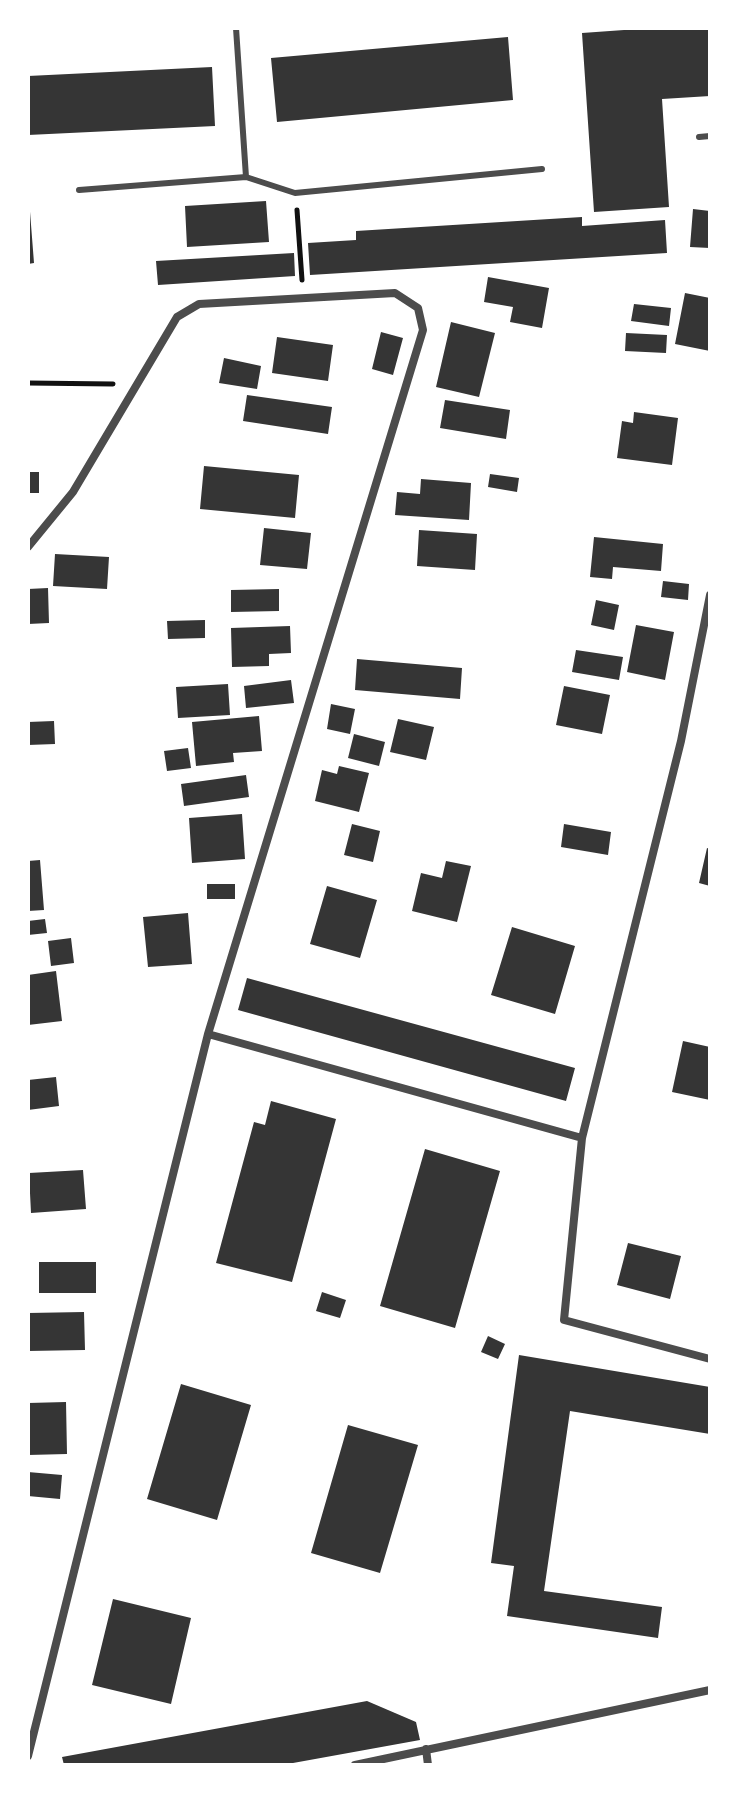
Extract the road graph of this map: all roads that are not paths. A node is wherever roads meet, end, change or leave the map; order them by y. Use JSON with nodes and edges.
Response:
{"nodes":[{"id":1,"x":236,"y":28,"type":"edge"},
{"id":2,"x":710,"y":136,"type":"edge"},
{"id":3,"x":699,"y":137,"type":"dead end"},
{"id":4,"x":542,"y":169,"type":"dead end"},
{"id":5,"x":246,"y":177,"type":"junction"},
{"id":6,"x":79,"y":190,"type":"dead end"},
{"id":7,"x":28,"y":547,"type":"edge"},
{"id":8,"x":710,"y":595,"type":"edge"},
{"id":9,"x":208,"y":1034,"type":"junction"},
{"id":10,"x":582,"y":1138,"type":"junction"},
{"id":11,"x":710,"y":1359,"type":"edge"},
{"id":12,"x":710,"y":1690,"type":"edge"},
{"id":13,"x":426,"y":1749,"type":"junction"},
{"id":14,"x":28,"y":1756,"type":"edge"},
{"id":15,"x":355,"y":1765,"type":"edge"},
{"id":16,"x":428,"y":1765,"type":"edge"}],
"edges":[{"from":1,"to":5,"type":"lane"},
{"from":2,"to":3,"type":"lane"},
{"from":4,"to":5,"type":"lane"},
{"from":5,"to":6,"type":"lane"},
{"from":7,"to":9,"type":"street"},
{"from":8,"to":10,"type":"street"},
{"from":9,"to":10,"type":"street"},
{"from":9,"to":14,"type":"street"},
{"from":10,"to":11,"type":"street"},
{"from":12,"to":13,"type":"street"},
{"from":13,"to":15,"type":"street"},
{"from":13,"to":16,"type":"street"}]}
